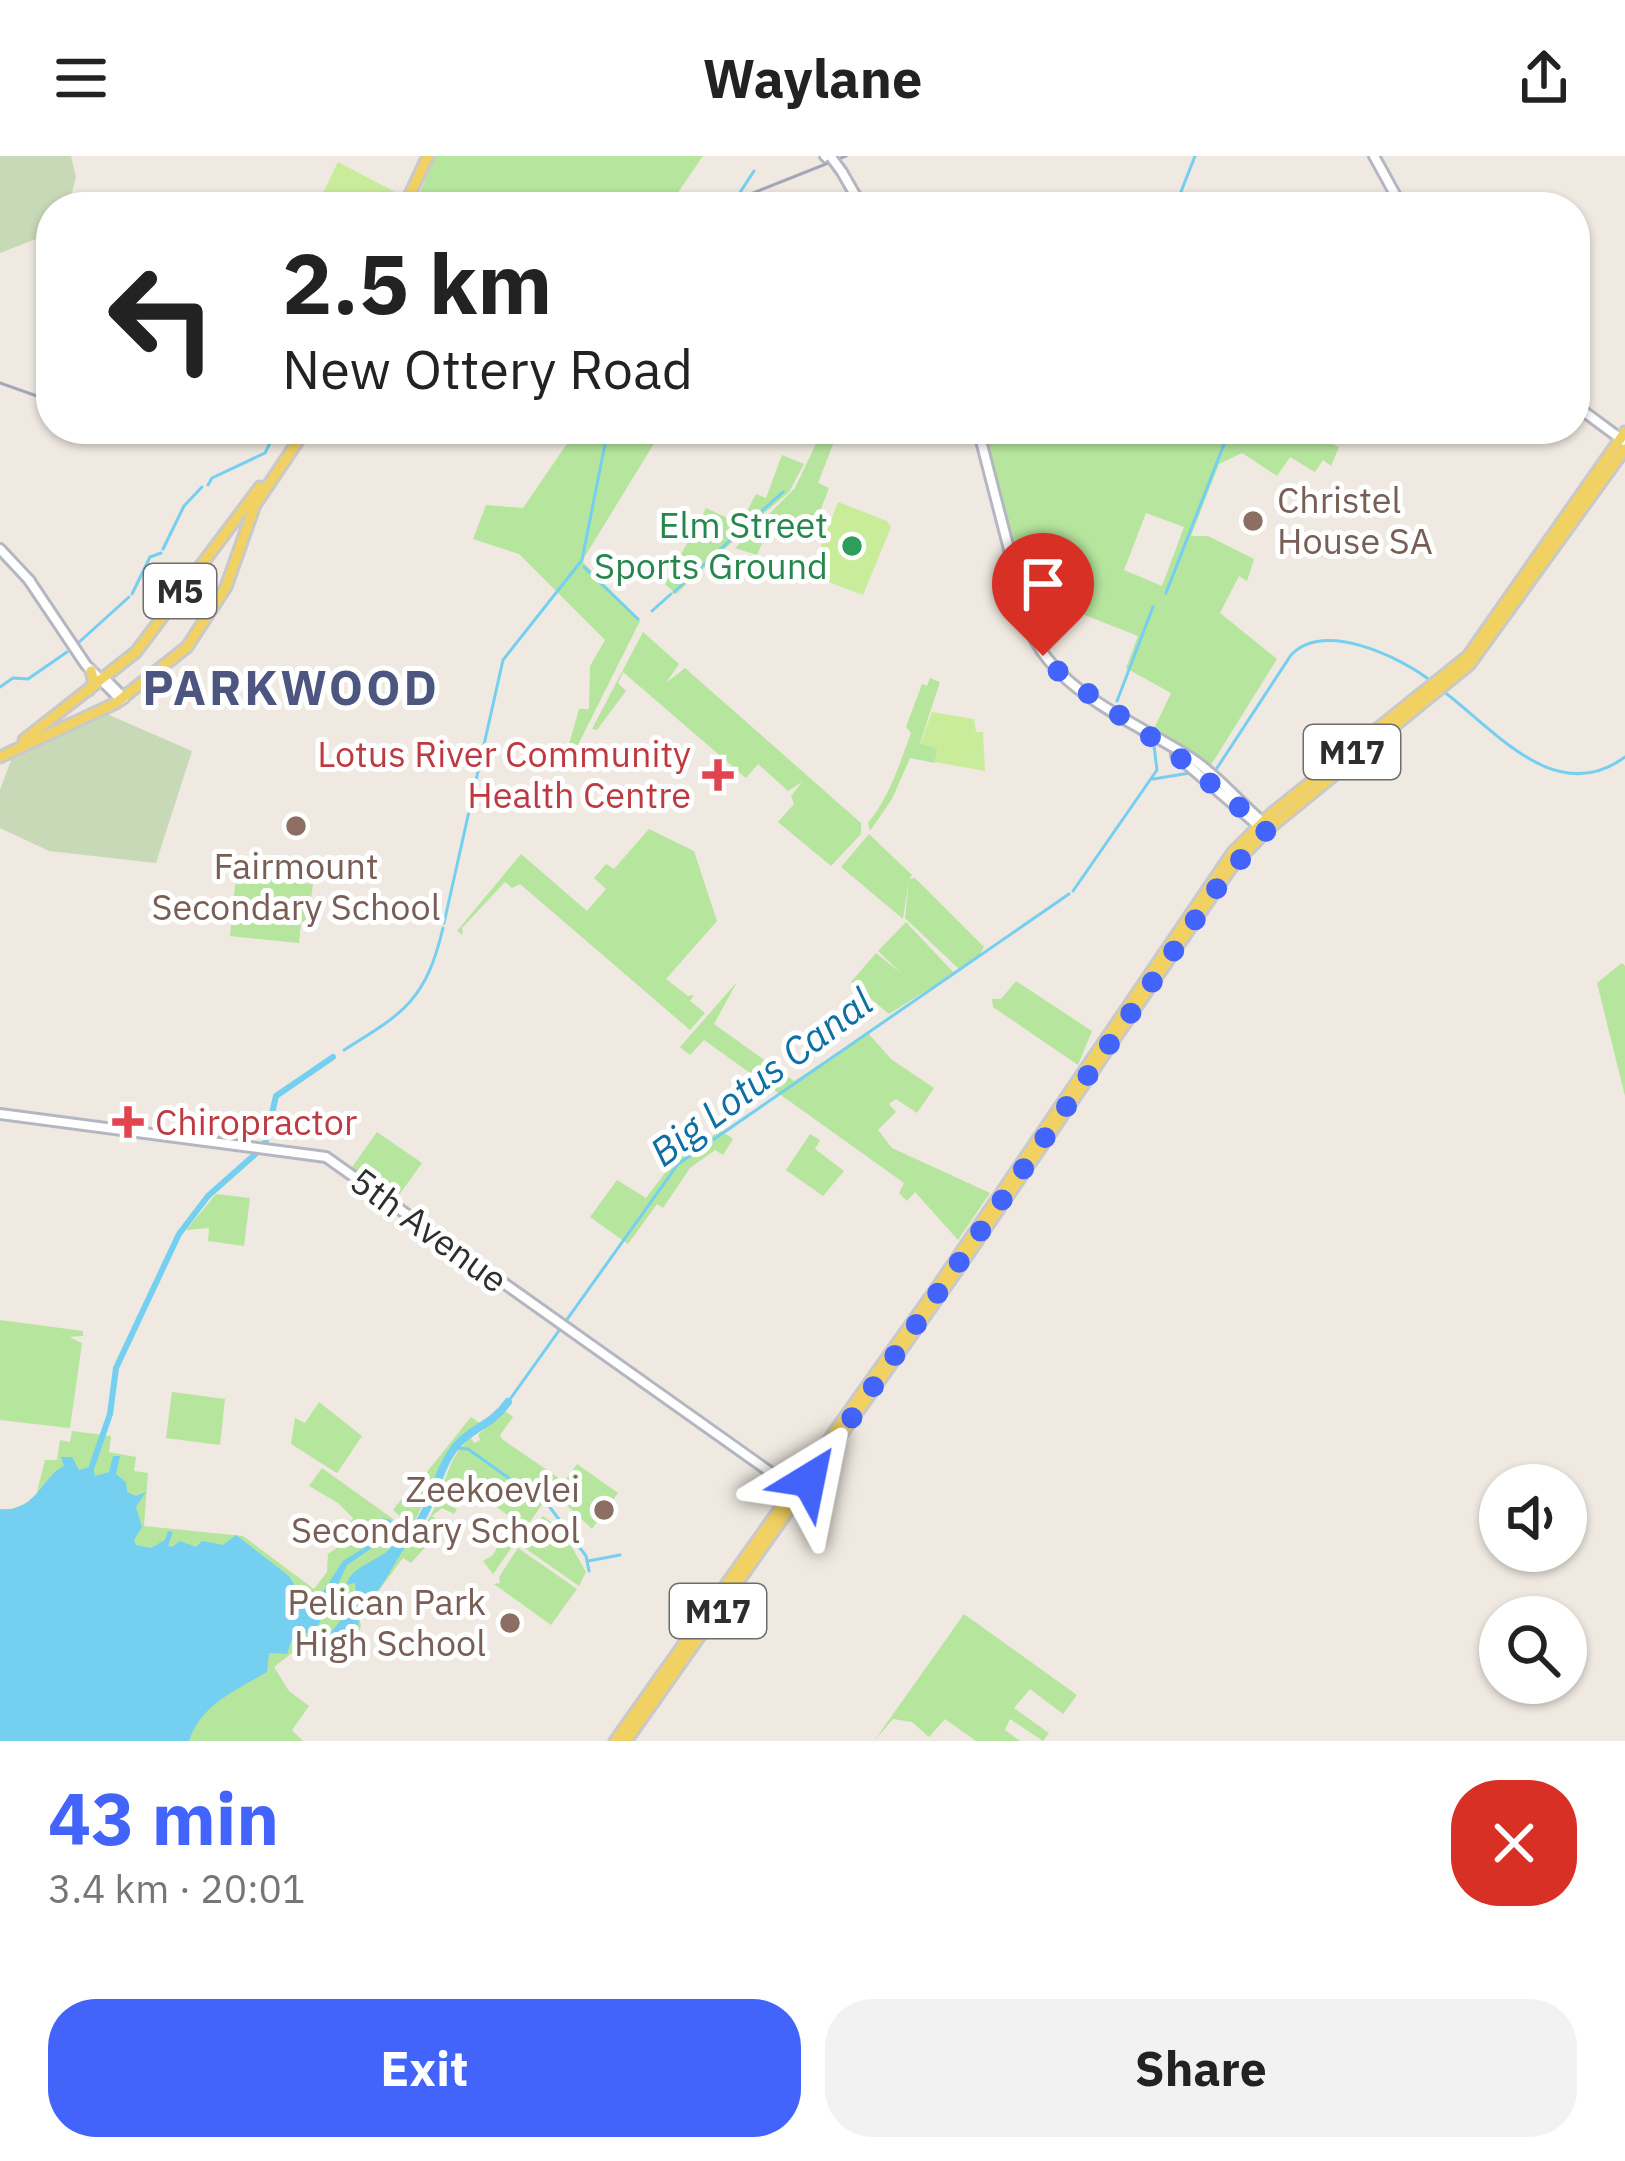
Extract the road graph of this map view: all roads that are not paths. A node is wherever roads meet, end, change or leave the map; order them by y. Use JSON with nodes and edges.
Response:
{"nodes":[{"id":1,"x":426,"y":156,"type":"edge"},
{"id":2,"x":1374,"y":156,"type":"edge"},
{"id":3,"x":828,"y":157,"type":"edge"},
{"id":4,"x":409,"y":192,"type":"edge"},
{"id":5,"x":851,"y":192,"type":"edge"},
{"id":6,"x":1394,"y":192,"type":"edge"},
{"id":7,"x":1590,"y":414,"type":"edge"},
{"id":8,"x":1624,"y":439,"type":"edge"},
{"id":9,"x":293,"y":444,"type":"edge"},
{"id":10,"x":296,"y":444,"type":"edge"},
{"id":11,"x":982,"y":444,"type":"edge"},
{"id":12,"x":293,"y":451,"type":"junction"},
{"id":13,"x":296,"y":469,"type":"dead end"},
{"id":14,"x":0,"y":550,"type":"edge"},
{"id":15,"x":80,"y":655,"type":"junction"},
{"id":16,"x":91,"y":671,"type":"junction"},
{"id":17,"x":103,"y":681,"type":"junction"},
{"id":18,"x":86,"y":694,"type":"junction"},
{"id":19,"x":122,"y":699,"type":"junction"},
{"id":20,"x":1139,"y":727,"type":"junction"},
{"id":21,"x":0,"y":755,"type":"edge"},
{"id":22,"x":1264,"y":826,"type":"junction"},
{"id":23,"x":0,"y":1114,"type":"edge"},
{"id":24,"x":1051,"y":1133,"type":"junction"},
{"id":25,"x":1028,"y":1154,"type":"junction"},
{"id":26,"x":911,"y":1336,"type":"junction"},
{"id":27,"x":883,"y":1360,"type":"junction"},
{"id":28,"x":848,"y":1402,"type":"dead end"},
{"id":29,"x":847,"y":1416,"type":"junction"},
{"id":30,"x":797,"y":1492,"type":"junction"},
{"id":31,"x":615,"y":1741,"type":"edge"},
{"id":32,"x":626,"y":1741,"type":"edge"}],
"edges":[{"from":1,"to":4,"type":"main road"},
{"from":2,"to":6,"type":"main road"},
{"from":3,"to":5,"type":"main road","bridge":true},
{"from":7,"to":8,"type":"main road"},
{"from":8,"to":22,"type":"main road","number":"M17"},
{"from":9,"to":17,"type":"main road","number":"M5"},
{"from":10,"to":12,"type":"main road","number":"M5"},
{"from":11,"to":20,"type":"main road"},
{"from":12,"to":13,"type":"main road"},
{"from":12,"to":19,"type":"main road","number":"M5"},
{"from":14,"to":15,"type":"main road"},
{"from":15,"to":16,"type":"main road"},
{"from":15,"to":17,"type":"main road"},
{"from":16,"to":17,"type":"main road"},
{"from":16,"to":18,"type":"main road"},
{"from":17,"to":18,"type":"main road","number":"M5"},
{"from":17,"to":19,"type":"main road"},
{"from":18,"to":21,"type":"main road","number":"M5"},
{"from":19,"to":21,"type":"main road","number":"M5"},
{"from":20,"to":22,"type":"main road"},
{"from":20,"to":22,"type":"main road"},
{"from":22,"to":24,"type":"main road","number":"M17"},
{"from":22,"to":25,"type":"main road","number":"M17"},
{"from":23,"to":30,"type":"main road","name":"5th Avenue"},
{"from":24,"to":25,"type":"main road"},
{"from":24,"to":26,"type":"main road","number":"M17"},
{"from":25,"to":27,"type":"main road","number":"M17"},
{"from":26,"to":27,"type":"main road"},
{"from":26,"to":30,"type":"main road","number":"M17"},
{"from":27,"to":29,"type":"main road","number":"M17"},
{"from":28,"to":29,"type":"main road"},
{"from":29,"to":30,"type":"main road","number":"M17"},
{"from":30,"to":31,"type":"main road","number":"M17"},
{"from":30,"to":32,"type":"main road","number":"M17"}]}
